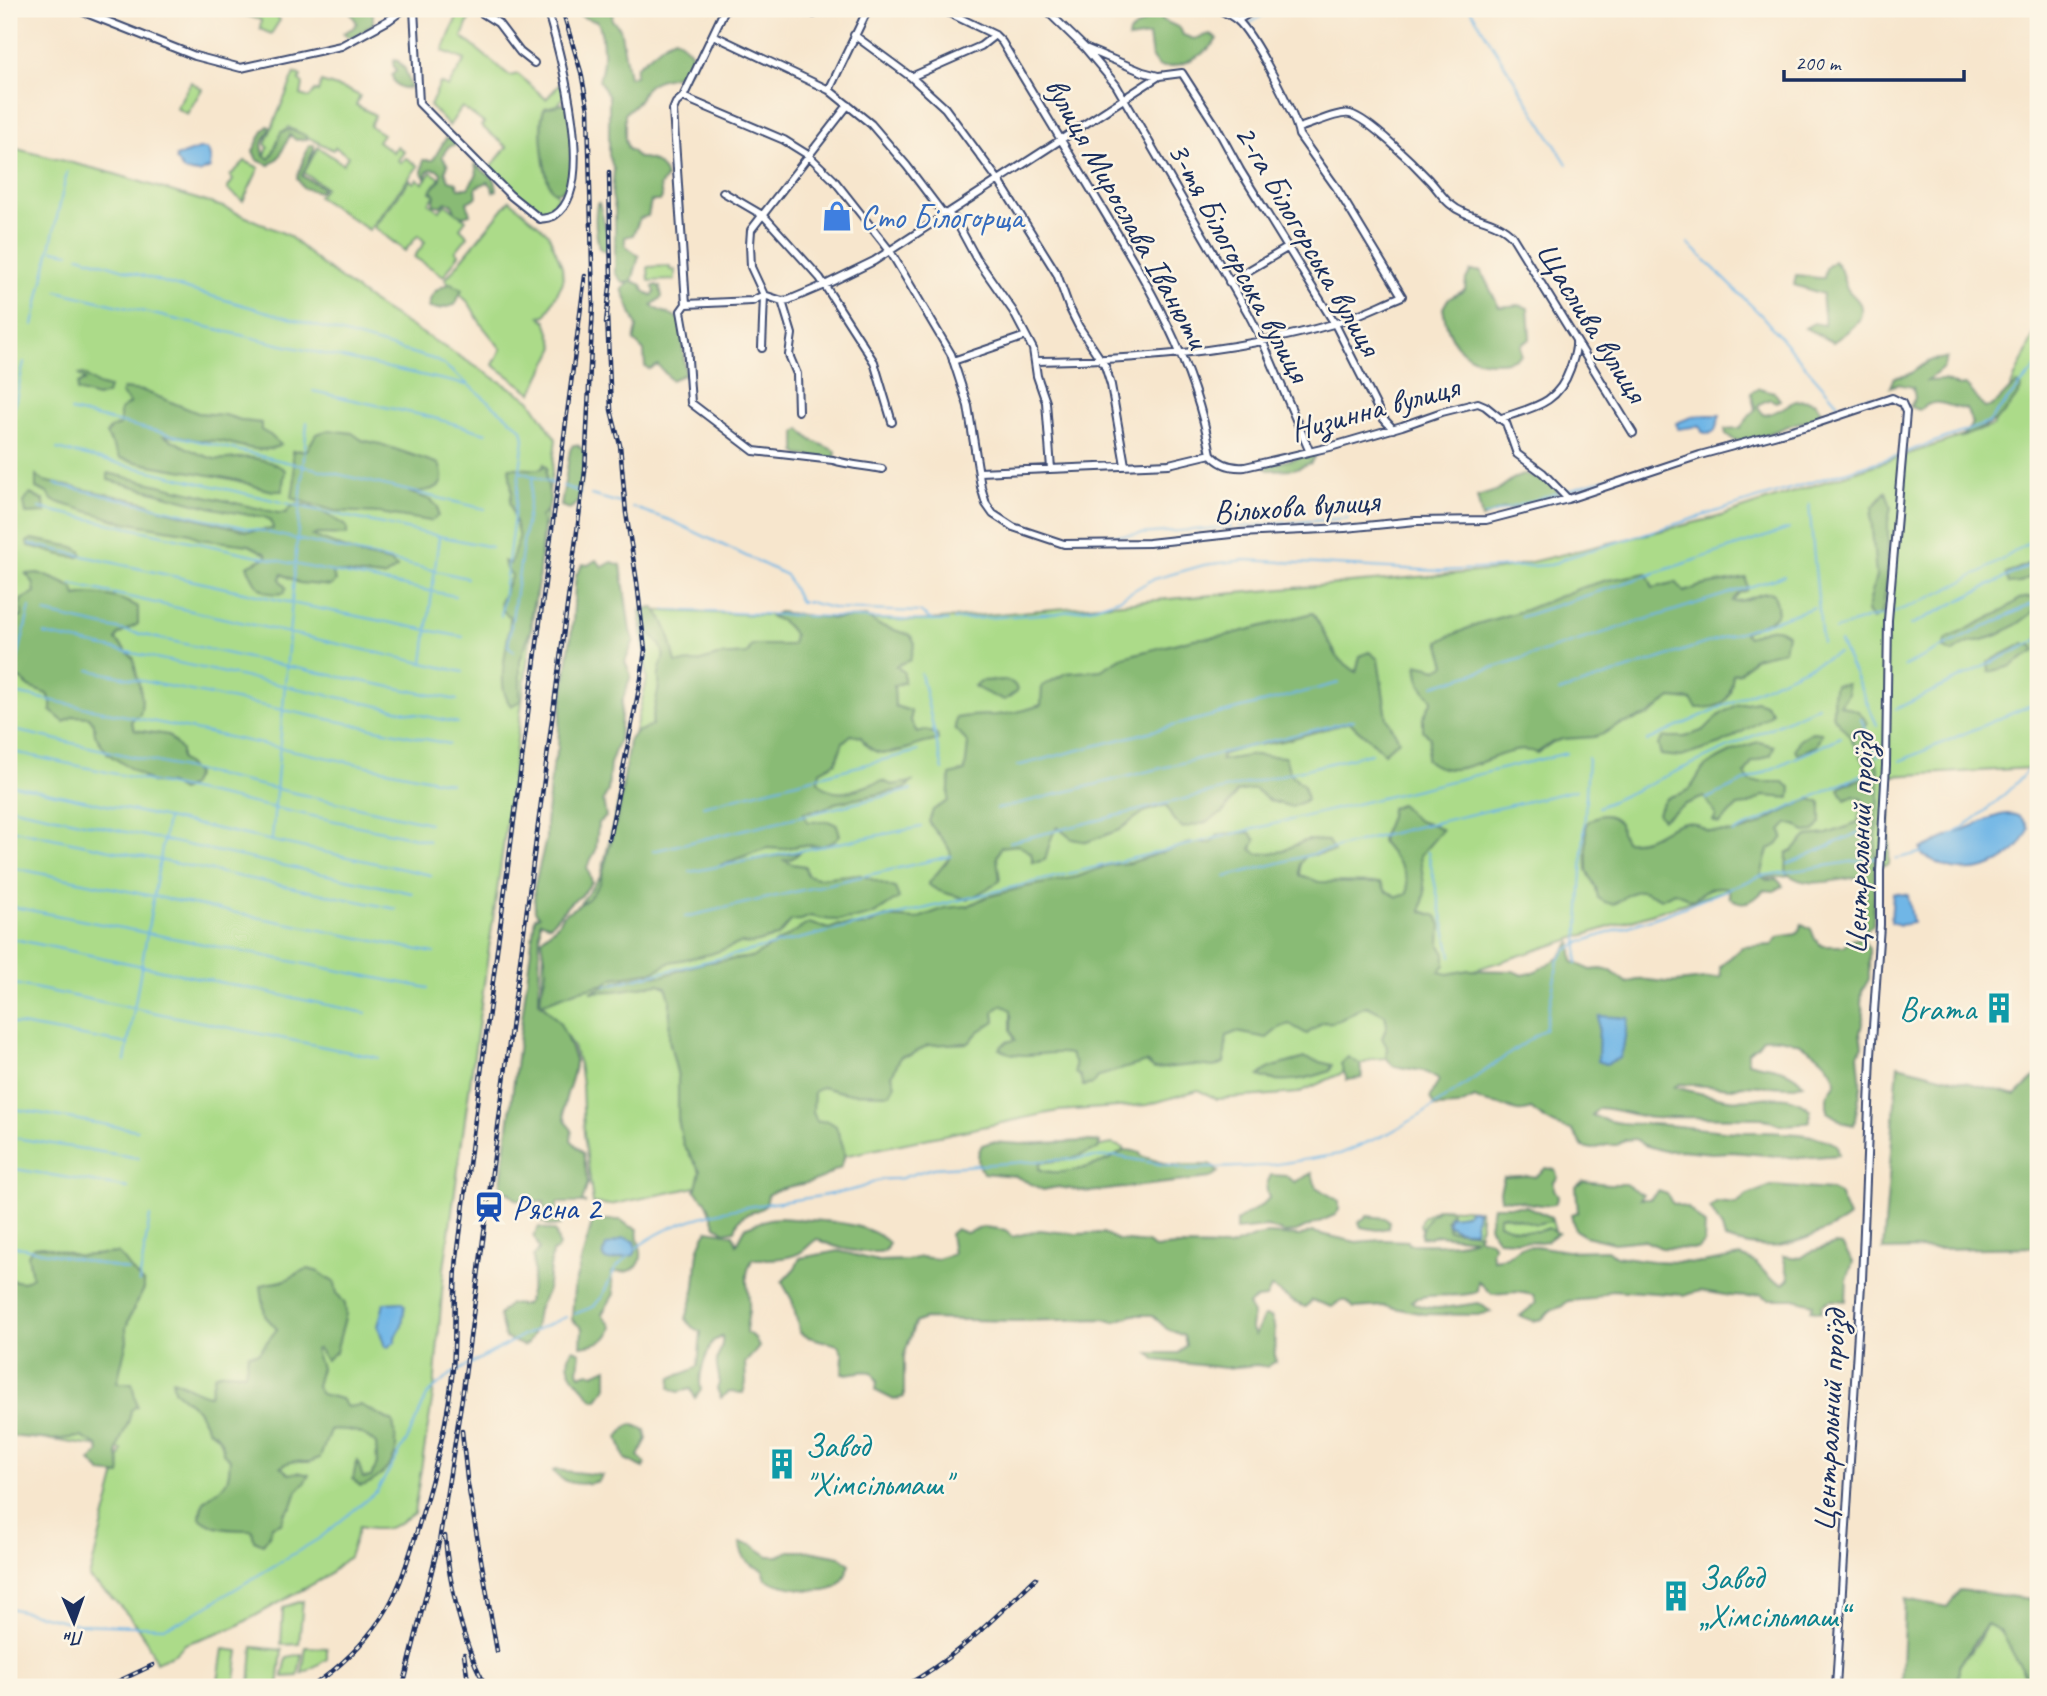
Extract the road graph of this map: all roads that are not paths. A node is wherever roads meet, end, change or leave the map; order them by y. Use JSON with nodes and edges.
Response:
{"nodes":[{"id":1,"x":76,"y":9,"type":"edge"},
{"id":2,"x":404,"y":9,"type":"edge"},
{"id":3,"x":414,"y":9,"type":"edge"},
{"id":4,"x":476,"y":9,"type":"edge"},
{"id":5,"x":547,"y":9,"type":"edge"},
{"id":6,"x":725,"y":9,"type":"edge"},
{"id":7,"x":802,"y":9,"type":"edge"},
{"id":8,"x":867,"y":9,"type":"edge"},
{"id":9,"x":941,"y":9,"type":"edge"},
{"id":10,"x":1045,"y":9,"type":"edge"},
{"id":11,"x":1217,"y":9,"type":"edge"},
{"id":12,"x":1256,"y":9,"type":"edge"},
{"id":13,"x":814,"y":14,"type":"dead end"},
{"id":14,"x":1238,"y":20,"type":"junction"},
{"id":15,"x":713,"y":35,"type":"junction"},
{"id":16,"x":854,"y":35,"type":"junction"},
{"id":17,"x":995,"y":35,"type":"junction"},
{"id":18,"x":1085,"y":48,"type":"junction"},
{"id":19,"x":534,"y":63,"type":"dead end"},
{"id":20,"x":1159,"y":76,"type":"junction"},
{"id":21,"x":911,"y":78,"type":"junction"},
{"id":22,"x":829,"y":90,"type":"junction"},
{"id":23,"x":683,"y":97,"type":"junction"},
{"id":24,"x":1124,"y":98,"type":"junction"},
{"id":25,"x":848,"y":104,"type":"junction"},
{"id":26,"x":1298,"y":128,"type":"junction"},
{"id":27,"x":1061,"y":139,"type":"junction"},
{"id":28,"x":808,"y":155,"type":"junction"},
{"id":29,"x":999,"y":181,"type":"junction"},
{"id":30,"x":723,"y":192,"type":"dead end"},
{"id":31,"x":946,"y":213,"type":"junction"},
{"id":32,"x":764,"y":216,"type":"junction"},
{"id":33,"x":1287,"y":247,"type":"junction"},
{"id":34,"x":890,"y":251,"type":"junction"},
{"id":35,"x":1229,"y":282,"type":"junction"},
{"id":36,"x":824,"y":285,"type":"junction"},
{"id":37,"x":764,"y":295,"type":"junction"},
{"id":38,"x":782,"y":301,"type":"junction"},
{"id":39,"x":686,"y":303,"type":"junction"},
{"id":40,"x":1335,"y":324,"type":"junction"},
{"id":41,"x":1026,"y":336,"type":"junction"},
{"id":42,"x":1262,"y":340,"type":"junction"},
{"id":43,"x":1576,"y":341,"type":"junction"},
{"id":44,"x":762,"y":348,"type":"dead end"},
{"id":45,"x":1182,"y":353,"type":"junction"},
{"id":46,"x":1101,"y":360,"type":"junction"},
{"id":47,"x":953,"y":361,"type":"junction"},
{"id":48,"x":1035,"y":361,"type":"junction"},
{"id":49,"x":798,"y":411,"type":"dead end"},
{"id":50,"x":1906,"y":411,"type":"joint"},
{"id":51,"x":1499,"y":419,"type":"junction"},
{"id":52,"x":892,"y":422,"type":"dead end"},
{"id":53,"x":1393,"y":429,"type":"junction"},
{"id":54,"x":1633,"y":433,"type":"dead end"},
{"id":55,"x":1309,"y":450,"type":"junction"},
{"id":56,"x":1211,"y":454,"type":"junction"},
{"id":57,"x":1125,"y":465,"type":"junction"},
{"id":58,"x":1051,"y":468,"type":"junction"},
{"id":59,"x":882,"y":469,"type":"dead end"},
{"id":60,"x":979,"y":472,"type":"junction"},
{"id":61,"x":1568,"y":499,"type":"junction"},
{"id":62,"x":1836,"y":1687,"type":"edge"}],
"edges":[{"from":1,"to":2,"type":"street"},
{"from":3,"to":5,"type":"street"},
{"from":4,"to":19,"type":"street"},
{"from":6,"to":15,"type":"street"},
{"from":7,"to":13,"type":"street"},
{"from":8,"to":16,"type":"street"},
{"from":9,"to":17,"type":"street","name":"вулиця Мирослава Іванюти"},
{"from":10,"to":18,"type":"street","name":"3-тя Білогорська вулиця"},
{"from":11,"to":14,"type":"street"},
{"from":12,"to":14,"type":"street"},
{"from":14,"to":26,"type":"street"},
{"from":15,"to":22,"type":"street"},
{"from":15,"to":23,"type":"street"},
{"from":16,"to":21,"type":"street"},
{"from":16,"to":22,"type":"street"},
{"from":17,"to":21,"type":"street"},
{"from":17,"to":27,"type":"street","name":"вулиця Мирослава Іванюти"},
{"from":18,"to":20,"type":"street"},
{"from":18,"to":24,"type":"street","name":"3-тя Білогорська вулиця"},
{"from":20,"to":24,"type":"street"},
{"from":20,"to":33,"type":"street","name":"2-га Білогорська вулиця"},
{"from":21,"to":29,"type":"street"},
{"from":22,"to":25,"type":"street"},
{"from":23,"to":28,"type":"street","name":"Вільхова вулиця"},
{"from":23,"to":39,"type":"street"},
{"from":24,"to":27,"type":"street"},
{"from":24,"to":35,"type":"street","name":"3-тя Білогорська вулиця"},
{"from":25,"to":28,"type":"street"},
{"from":25,"to":31,"type":"street"},
{"from":26,"to":40,"type":"street"},
{"from":26,"to":43,"type":"street","name":"Щаслива вулиця"},
{"from":27,"to":29,"type":"street"},
{"from":27,"to":45,"type":"street","name":"вулиця Мирослава Іванюти"},
{"from":28,"to":32,"type":"street"},
{"from":28,"to":34,"type":"street","name":"Вільхова вулиця"},
{"from":29,"to":31,"type":"street"},
{"from":29,"to":46,"type":"street"},
{"from":30,"to":32,"type":"street"},
{"from":31,"to":34,"type":"street"},
{"from":31,"to":41,"type":"street"},
{"from":32,"to":36,"type":"street"},
{"from":32,"to":37,"type":"street"},
{"from":33,"to":35,"type":"street"},
{"from":33,"to":40,"type":"street","name":"2-га Білогорська вулиця"},
{"from":34,"to":36,"type":"street"},
{"from":34,"to":47,"type":"street","name":"Вільхова вулиця"},
{"from":35,"to":42,"type":"street","name":"3-тя Білогорська вулиця"},
{"from":36,"to":38,"type":"street"},
{"from":36,"to":52,"type":"street"},
{"from":37,"to":38,"type":"street"},
{"from":37,"to":39,"type":"street"},
{"from":37,"to":44,"type":"street"},
{"from":38,"to":49,"type":"street"},
{"from":39,"to":59,"type":"street"},
{"from":40,"to":42,"type":"street"},
{"from":40,"to":53,"type":"street","name":"2-га Білогорська вулиця"},
{"from":41,"to":47,"type":"street"},
{"from":41,"to":48,"type":"street"},
{"from":42,"to":45,"type":"street"},
{"from":42,"to":55,"type":"street","name":"3-тя Білогорська вулиця"},
{"from":43,"to":51,"type":"street"},
{"from":43,"to":54,"type":"street","name":"Щаслива вулиця"},
{"from":45,"to":46,"type":"street"},
{"from":45,"to":56,"type":"street","name":"вулиця Мирослава Іванюти"},
{"from":46,"to":48,"type":"street"},
{"from":46,"to":57,"type":"street"},
{"from":47,"to":60,"type":"street","name":"Вільхова вулиця"},
{"from":48,"to":58,"type":"street"},
{"from":50,"to":61,"type":"street","name":"Вільхова вулиця"},
{"from":50,"to":62,"type":"street","name":"Центральний проїзд"},
{"from":51,"to":53,"type":"street","name":"Низинна вулиця"},
{"from":51,"to":61,"type":"street","name":"Низинна вулиця"},
{"from":53,"to":55,"type":"street","name":"Низинна вулиця"},
{"from":55,"to":56,"type":"street","name":"Низинна вулиця"},
{"from":56,"to":57,"type":"street"},
{"from":57,"to":58,"type":"street"},
{"from":58,"to":60,"type":"street"},
{"from":60,"to":61,"type":"street","name":"Вільхова вулиця"}]}
